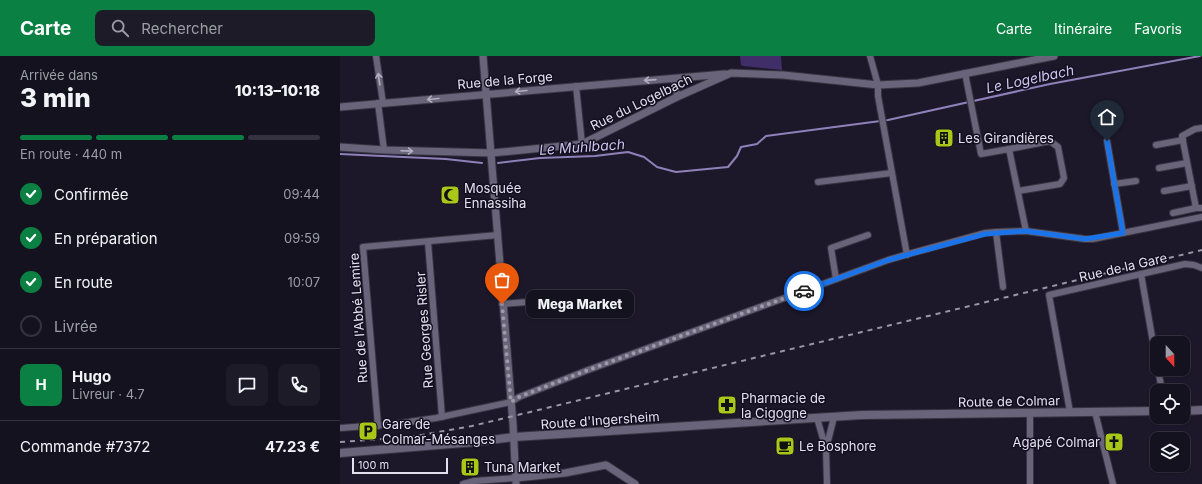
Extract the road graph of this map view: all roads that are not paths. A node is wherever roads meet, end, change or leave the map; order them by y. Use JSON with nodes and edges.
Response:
{"nodes":[{"id":1,"x":376,"y":56,"type":"edge"},
{"id":2,"x":483,"y":56,"type":"edge"},
{"id":3,"x":870,"y":56,"type":"edge"},
{"id":4,"x":1054,"y":56,"type":"edge"},
{"id":5,"x":1023,"y":59,"type":"edge"},
{"id":6,"x":731,"y":73,"type":"junction"},
{"id":7,"x":965,"y":73,"type":"junction"},
{"id":8,"x":673,"y":79,"type":"junction"},
{"id":9,"x":878,"y":85,"type":"junction"},
{"id":10,"x":576,"y":86,"type":"junction"},
{"id":11,"x":486,"y":95,"type":"junction"},
{"id":12,"x":677,"y":97,"type":"junction"},
{"id":13,"x":380,"y":103,"type":"junction"},
{"id":14,"x":340,"y":107,"type":"edge"},
{"id":15,"x":1202,"y":128,"type":"edge"},
{"id":16,"x":1183,"y":140,"type":"junction"},
{"id":17,"x":1107,"y":141,"type":"dead end"},
{"id":18,"x":582,"y":144,"type":"junction"},
{"id":19,"x":1156,"y":145,"type":"dead end"},
{"id":20,"x":340,"y":147,"type":"edge"},
{"id":21,"x":1009,"y":149,"type":"junction"},
{"id":22,"x":384,"y":150,"type":"junction"},
{"id":23,"x":492,"y":153,"type":"junction"},
{"id":24,"x":1188,"y":163,"type":"junction"},
{"id":25,"x":1160,"y":168,"type":"dead end"},
{"id":26,"x":892,"y":173,"type":"junction"},
{"id":27,"x":1136,"y":181,"type":"dead end"},
{"id":28,"x":818,"y":182,"type":"dead end"},
{"id":29,"x":1114,"y":184,"type":"junction"},
{"id":30,"x":1192,"y":186,"type":"junction"},
{"id":31,"x":1018,"y":191,"type":"junction"},
{"id":32,"x":1164,"y":191,"type":"dead end"},
{"id":33,"x":1199,"y":208,"type":"edge"},
{"id":34,"x":1173,"y":213,"type":"dead end"},
{"id":35,"x":1202,"y":217,"type":"edge"},
{"id":36,"x":1026,"y":231,"type":"junction"},
{"id":37,"x":996,"y":232,"type":"junction"},
{"id":38,"x":1123,"y":233,"type":"junction"},
{"id":39,"x":498,"y":235,"type":"junction"},
{"id":40,"x":868,"y":235,"type":"dead end"},
{"id":41,"x":428,"y":242,"type":"junction"},
{"id":42,"x":907,"y":255,"type":"junction"},
{"id":43,"x":1202,"y":268,"type":"edge"},
{"id":44,"x":1140,"y":274,"type":"junction"},
{"id":45,"x":836,"y":280,"type":"junction"},
{"id":46,"x":1003,"y":287,"type":"dead end"},
{"id":47,"x":554,"y":300,"type":"dead end"},
{"id":48,"x":502,"y":304,"type":"junction"},
{"id":49,"x":1151,"y":336,"type":"edge"},
{"id":50,"x":511,"y":402,"type":"junction"},
{"id":51,"x":1202,"y":410,"type":"edge"},
{"id":52,"x":1150,"y":411,"type":"edge"},
{"id":53,"x":1190,"y":411,"type":"edge"},
{"id":54,"x":1070,"y":412,"type":"junction"},
{"id":55,"x":1095,"y":412,"type":"junction"},
{"id":56,"x":1030,"y":413,"type":"dead end"},
{"id":57,"x":862,"y":415,"type":"joint"},
{"id":58,"x":442,"y":417,"type":"junction"},
{"id":59,"x":834,"y":417,"type":"junction"},
{"id":60,"x":817,"y":418,"type":"junction"},
{"id":61,"x":378,"y":426,"type":"junction"},
{"id":62,"x":340,"y":428,"type":"edge"},
{"id":63,"x":514,"y":437,"type":"junction"},
{"id":64,"x":826,"y":449,"type":"junction"},
{"id":65,"x":340,"y":453,"type":"edge"},
{"id":66,"x":516,"y":481,"type":"edge"},
{"id":67,"x":462,"y":484,"type":"edge"},
{"id":68,"x":635,"y":484,"type":"edge"},
{"id":69,"x":827,"y":484,"type":"edge"},
{"id":70,"x":1030,"y":484,"type":"edge"},
{"id":71,"x":1113,"y":484,"type":"edge"}],
"edges":[{"from":13,"to":1,"type":"street","one_way":true},
{"from":2,"to":11,"type":"street"},
{"from":3,"to":9,"type":"street"},
{"from":4,"to":5,"type":"street","name":"Rue du Logelbach"},
{"from":5,"to":7,"type":"street","name":"Rue du Logelbach"},
{"from":6,"to":8,"type":"street","name":"Rue de la Forge"},
{"from":6,"to":9,"type":"street","name":"Rue du Logelbach"},
{"from":6,"to":12,"type":"street","name":"Rue du Logelbach"},
{"from":7,"to":9,"type":"street","name":"Rue du Logelbach"},
{"from":7,"to":21,"type":"street"},
{"from":8,"to":10,"type":"street","name":"Rue de la Forge","one_way":true},
{"from":8,"to":12,"type":"street"},
{"from":9,"to":26,"type":"street"},
{"from":10,"to":11,"type":"street","name":"Rue de la Forge","one_way":true},
{"from":10,"to":18,"type":"street"},
{"from":11,"to":13,"type":"street","name":"Rue de la Forge","one_way":true},
{"from":11,"to":23,"type":"street"},
{"from":12,"to":18,"type":"street","name":"Rue du Logelbach"},
{"from":13,"to":14,"type":"street","name":"Rue de la Forge"},
{"from":13,"to":22,"type":"street"},
{"from":15,"to":16,"type":"street"},
{"from":16,"to":19,"type":"street"},
{"from":16,"to":24,"type":"street"},
{"from":17,"to":29,"type":"street"},
{"from":18,"to":23,"type":"street","name":"Rue du Logelbach"},
{"from":20,"to":22,"type":"street","name":"Rue du Logelbach"},
{"from":21,"to":31,"type":"street"},
{"from":21,"to":31,"type":"street"},
{"from":22,"to":23,"type":"street","name":"Rue du Logelbach","one_way":true},
{"from":23,"to":39,"type":"street"},
{"from":24,"to":25,"type":"street"},
{"from":24,"to":30,"type":"street"},
{"from":26,"to":28,"type":"street"},
{"from":26,"to":42,"type":"street"},
{"from":27,"to":29,"type":"street"},
{"from":29,"to":38,"type":"street"},
{"from":30,"to":32,"type":"street"},
{"from":30,"to":33,"type":"street"},
{"from":31,"to":36,"type":"street"},
{"from":33,"to":34,"type":"street"},
{"from":35,"to":38,"type":"street"},
{"from":36,"to":37,"type":"street"},
{"from":36,"to":38,"type":"street"},
{"from":37,"to":42,"type":"street"},
{"from":37,"to":46,"type":"street"},
{"from":39,"to":41,"type":"street","name":"Rue de l'Abbé Lemire"},
{"from":39,"to":48,"type":"street"},
{"from":40,"to":45,"type":"street"},
{"from":41,"to":58,"type":"street","name":"Rue Georges Risler"},
{"from":41,"to":61,"type":"street","name":"Rue de l'Abbé Lemire"},
{"from":42,"to":45,"type":"street"},
{"from":43,"to":44,"type":"street","name":"Rue de la Gare"},
{"from":44,"to":49,"type":"street"},
{"from":44,"to":54,"type":"street","name":"Rue de la Gare"},
{"from":45,"to":50,"type":"street"},
{"from":47,"to":48,"type":"street"},
{"from":48,"to":50,"type":"street"},
{"from":50,"to":58,"type":"street"},
{"from":50,"to":63,"type":"street"},
{"from":51,"to":53,"type":"main road"},
{"from":52,"to":55,"type":"main road","name":"Route de Colmar"},
{"from":54,"to":55,"type":"main road","name":"Route de Colmar"},
{"from":54,"to":57,"type":"main road","name":"Route de Colmar"},
{"from":55,"to":71,"type":"street"},
{"from":56,"to":70,"type":"street"},
{"from":57,"to":59,"type":"main road","name":"Route d'Ingersheim"},
{"from":58,"to":61,"type":"street"},
{"from":59,"to":60,"type":"main road","name":"Route d'Ingersheim"},
{"from":59,"to":64,"type":"street"},
{"from":60,"to":63,"type":"main road","name":"Route d'Ingersheim"},
{"from":60,"to":64,"type":"street"},
{"from":61,"to":62,"type":"street"},
{"from":63,"to":65,"type":"main road","name":"Route d'Ingersheim"},
{"from":63,"to":66,"type":"street"},
{"from":64,"to":69,"type":"street"},
{"from":66,"to":67,"type":"street"},
{"from":66,"to":68,"type":"street"}]}
